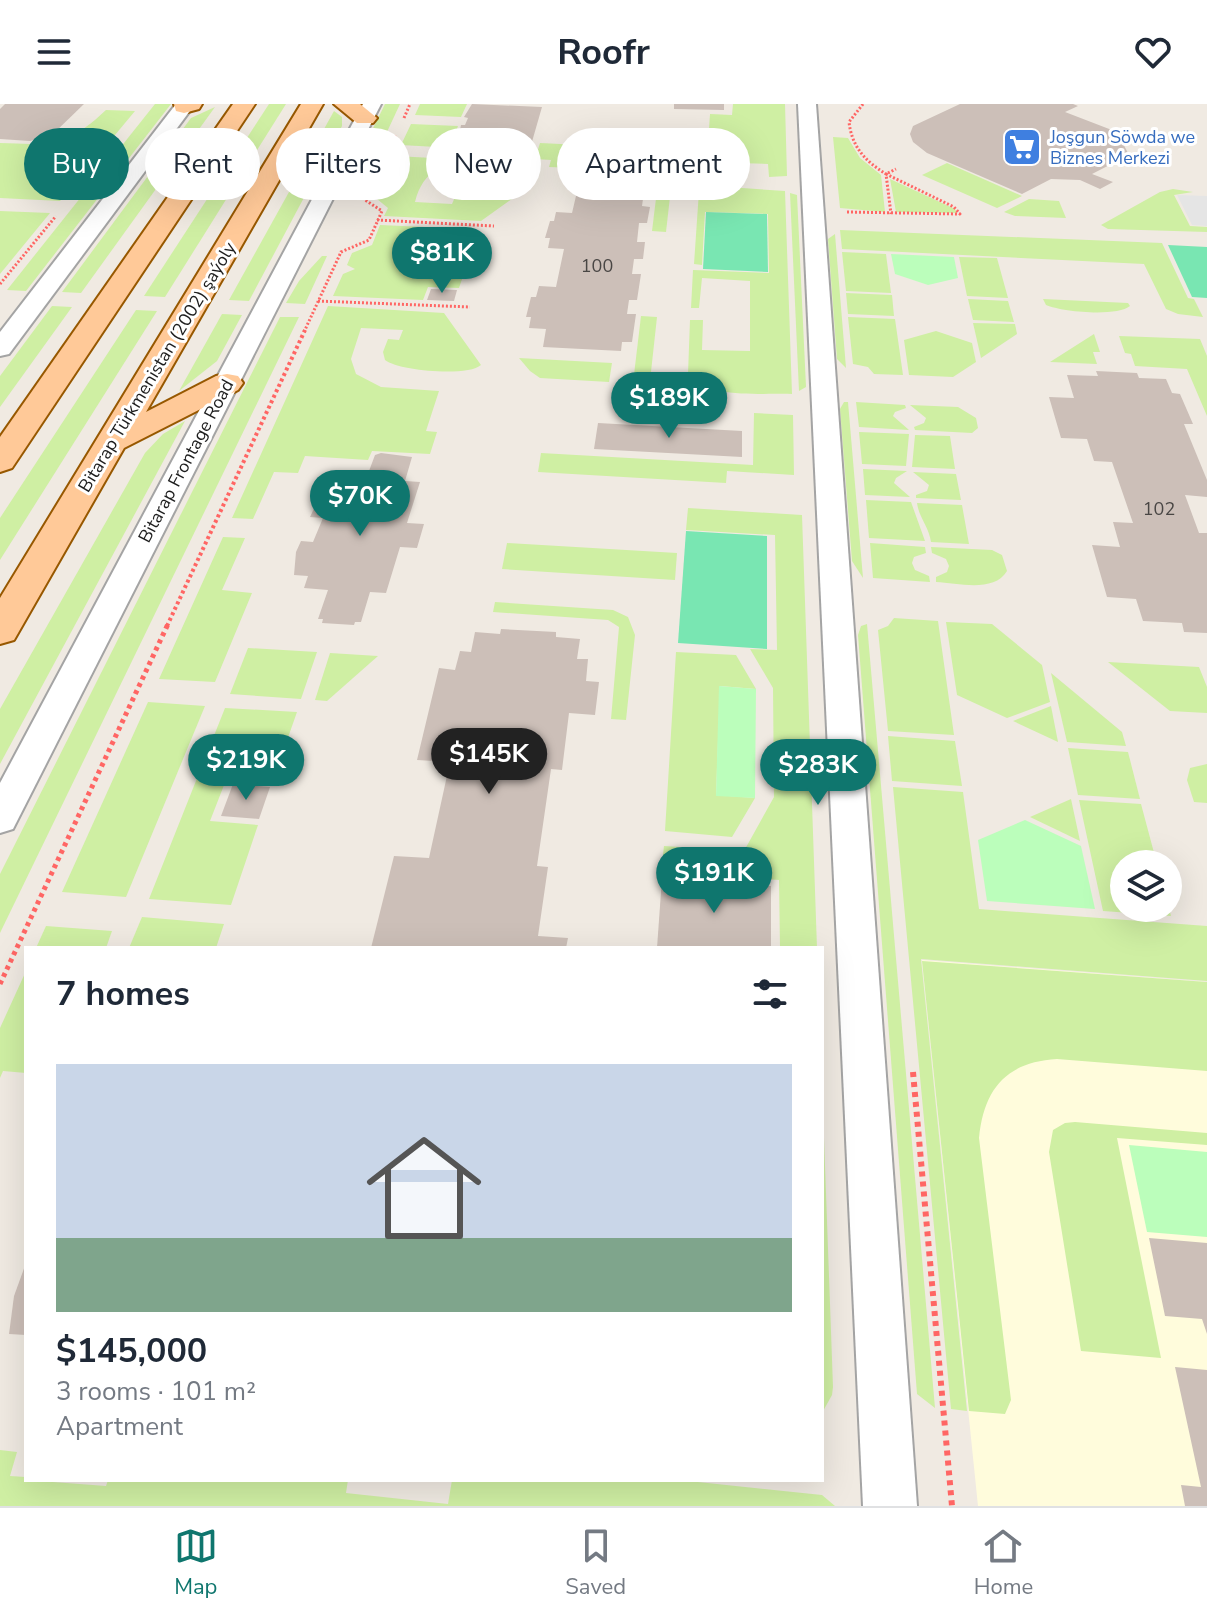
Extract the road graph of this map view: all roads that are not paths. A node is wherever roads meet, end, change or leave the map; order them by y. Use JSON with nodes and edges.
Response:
{"nodes":[{"id":1,"x":244,"y":104,"type":"edge"},
{"id":2,"x":312,"y":104,"type":"edge"},
{"id":3,"x":807,"y":104,"type":"edge"},
{"id":4,"x":187,"y":105,"type":"edge"},
{"id":5,"x":361,"y":109,"type":"edge"},
{"id":6,"x":0,"y":349,"type":"edge"},
{"id":7,"x":227,"y":383,"type":"junction"},
{"id":8,"x":113,"y":441,"type":"junction"},
{"id":9,"x":0,"y":461,"type":"edge"},
{"id":10,"x":0,"y":630,"type":"edge"},
{"id":11,"x":0,"y":818,"type":"edge"},
{"id":12,"x":890,"y":1506,"type":"edge"}],
"edges":[{"from":1,"to":9,"type":"main road"},
{"from":2,"to":8,"type":"main road","name":"Bitarap Türkmenistan (2002) şaýoly"},
{"from":3,"to":12,"type":"street"},
{"from":4,"to":6,"type":"street"},
{"from":5,"to":7,"type":"street","name":"Bitarap Frontage Road"},
{"from":7,"to":8,"type":"main road"},
{"from":7,"to":11,"type":"street","name":"Bitarap Frontage Road"},
{"from":8,"to":10,"type":"main road","name":"Bitarap Türkmenistan (2002) şaýoly"}]}
